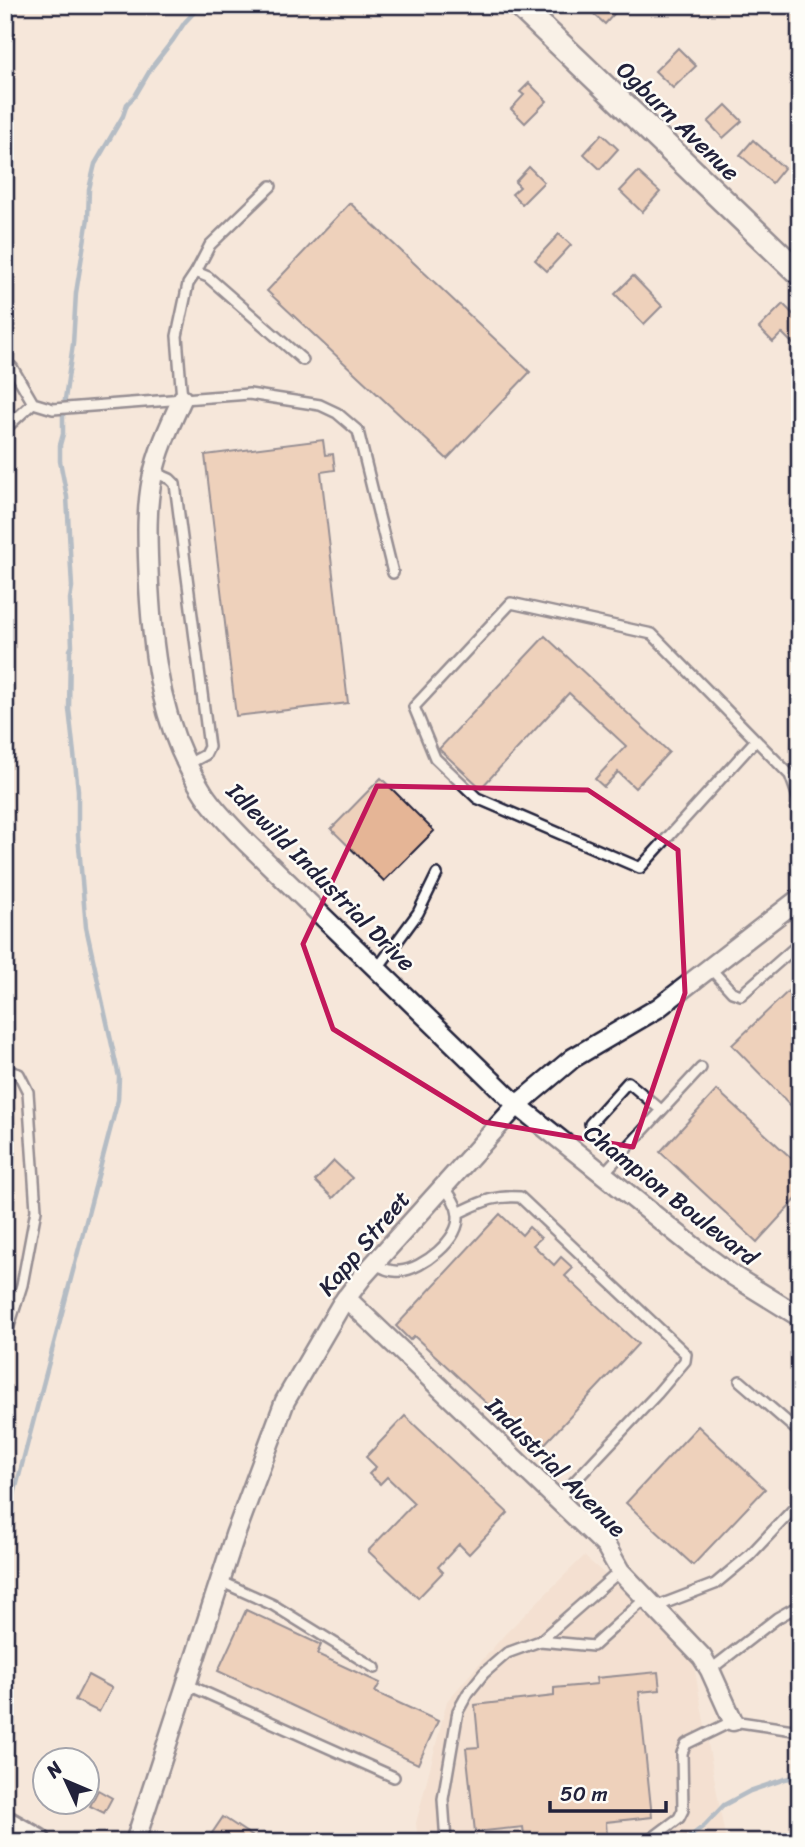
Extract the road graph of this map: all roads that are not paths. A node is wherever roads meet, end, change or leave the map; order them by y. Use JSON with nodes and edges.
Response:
{"nodes":[{"id":1,"x":519,"y":5,"type":"edge"},
{"id":2,"x":271,"y":186,"type":"dead end"},
{"id":3,"x":196,"y":272,"type":"junction"},
{"id":4,"x":800,"y":274,"type":"edge"},
{"id":5,"x":303,"y":360,"type":"dead end"},
{"id":6,"x":12,"y":367,"type":"dead end"},
{"id":7,"x":181,"y":399,"type":"junction"},
{"id":8,"x":33,"y":403,"type":"junction"},
{"id":9,"x":5,"y":429,"type":"edge"},
{"id":10,"x":154,"y":472,"type":"junction"},
{"id":11,"x":393,"y":573,"type":"dead end"},
{"id":12,"x":755,"y":741,"type":"junction"},
{"id":13,"x":188,"y":764,"type":"junction"},
{"id":14,"x":800,"y":803,"type":"edge"},
{"id":15,"x":437,"y":874,"type":"dead end"},
{"id":16,"x":793,"y":902,"type":"edge"},
{"id":17,"x":800,"y":922,"type":"edge"},
{"id":18,"x":800,"y":943,"type":"edge"},
{"id":19,"x":710,"y":968,"type":"junction"},
{"id":20,"x":377,"y":969,"type":"junction"},
{"id":21,"x":701,"y":1068,"type":"dead end"},
{"id":22,"x":5,"y":1070,"type":"edge"},
{"id":23,"x":517,"y":1105,"type":"junction"},
{"id":24,"x":661,"y":1110,"type":"junction"},
{"id":25,"x":590,"y":1124,"type":"dead end"},
{"id":26,"x":603,"y":1174,"type":"junction"},
{"id":27,"x":444,"y":1186,"type":"junction"},
{"id":28,"x":458,"y":1213,"type":"junction"},
{"id":29,"x":374,"y":1264,"type":"junction"},
{"id":30,"x":346,"y":1298,"type":"junction"},
{"id":31,"x":800,"y":1317,"type":"edge"},
{"id":32,"x":5,"y":1339,"type":"edge"},
{"id":33,"x":740,"y":1381,"type":"dead end"},
{"id":34,"x":800,"y":1433,"type":"edge"},
{"id":35,"x":558,"y":1499,"type":"junction"},
{"id":36,"x":800,"y":1503,"type":"edge"},
{"id":37,"x":620,"y":1571,"type":"junction"},
{"id":38,"x":220,"y":1581,"type":"junction"},
{"id":39,"x":651,"y":1603,"type":"junction"},
{"id":40,"x":800,"y":1605,"type":"edge"},
{"id":41,"x":541,"y":1641,"type":"junction"},
{"id":42,"x":375,"y":1668,"type":"dead end"},
{"id":43,"x":710,"y":1670,"type":"junction"},
{"id":44,"x":187,"y":1684,"type":"junction"},
{"id":45,"x":733,"y":1721,"type":"junction"},
{"id":46,"x":800,"y":1731,"type":"edge"},
{"id":47,"x":394,"y":1777,"type":"dead end"},
{"id":48,"x":5,"y":1824,"type":"edge"},
{"id":49,"x":37,"y":1842,"type":"edge"},
{"id":50,"x":135,"y":1842,"type":"edge"},
{"id":51,"x":446,"y":1842,"type":"edge"},
{"id":52,"x":647,"y":1842,"type":"edge"}],
"edges":[{"from":1,"to":4,"type":"street","name":"Ogburn Avenue"},
{"from":2,"to":3,"type":"lane"},
{"from":3,"to":5,"type":"lane"},
{"from":3,"to":7,"type":"lane"},
{"from":6,"to":8,"type":"lane"},
{"from":7,"to":8,"type":"lane"},
{"from":7,"to":10,"type":"street","name":"Idlewild Industrial Drive"},
{"from":7,"to":11,"type":"lane"},
{"from":8,"to":9,"type":"lane"},
{"from":10,"to":13,"type":"street","name":"Idlewild Industrial Drive"},
{"from":10,"to":13,"type":"lane"},
{"from":12,"to":12,"type":"lane"},
{"from":12,"to":14,"type":"lane"},
{"from":13,"to":20,"type":"street","name":"Idlewild Industrial Drive"},
{"from":15,"to":20,"type":"lane"},
{"from":16,"to":17,"type":"lane"},
{"from":16,"to":19,"type":"street","name":"Kapp Street"},
{"from":18,"to":19,"type":"lane"},
{"from":19,"to":23,"type":"street","name":"Kapp Street"},
{"from":20,"to":23,"type":"street","name":"Idlewild Industrial Drive"},
{"from":21,"to":24,"type":"lane"},
{"from":22,"to":32,"type":"lane"},
{"from":23,"to":26,"type":"street","name":"Champion Boulevard"},
{"from":23,"to":27,"type":"street","name":"Kapp Street"},
{"from":24,"to":25,"type":"lane"},
{"from":24,"to":26,"type":"lane"},
{"from":26,"to":31,"type":"street","name":"Champion Boulevard"},
{"from":27,"to":28,"type":"lane"},
{"from":27,"to":29,"type":"street","name":"Kapp Street"},
{"from":28,"to":29,"type":"lane"},
{"from":28,"to":35,"type":"lane"},
{"from":29,"to":30,"type":"street","name":"Kapp Street"},
{"from":30,"to":35,"type":"street","name":"Industrial Avenue"},
{"from":30,"to":38,"type":"street","name":"Kapp Street"},
{"from":33,"to":34,"type":"lane"},
{"from":35,"to":37,"type":"street","name":"Industrial Avenue"},
{"from":36,"to":39,"type":"lane"},
{"from":37,"to":39,"type":"street","name":"Industrial Avenue"},
{"from":37,"to":41,"type":"lane"},
{"from":38,"to":42,"type":"lane"},
{"from":38,"to":44,"type":"street","name":"Kapp Street"},
{"from":39,"to":41,"type":"lane"},
{"from":39,"to":43,"type":"street","name":"Industrial Avenue"},
{"from":40,"to":43,"type":"lane"},
{"from":41,"to":51,"type":"lane"},
{"from":43,"to":45,"type":"street","name":"Industrial Avenue"},
{"from":44,"to":47,"type":"lane"},
{"from":44,"to":50,"type":"street","name":"Kapp Street"},
{"from":45,"to":46,"type":"lane"},
{"from":45,"to":52,"type":"lane"},
{"from":48,"to":49,"type":"main road"}]}
